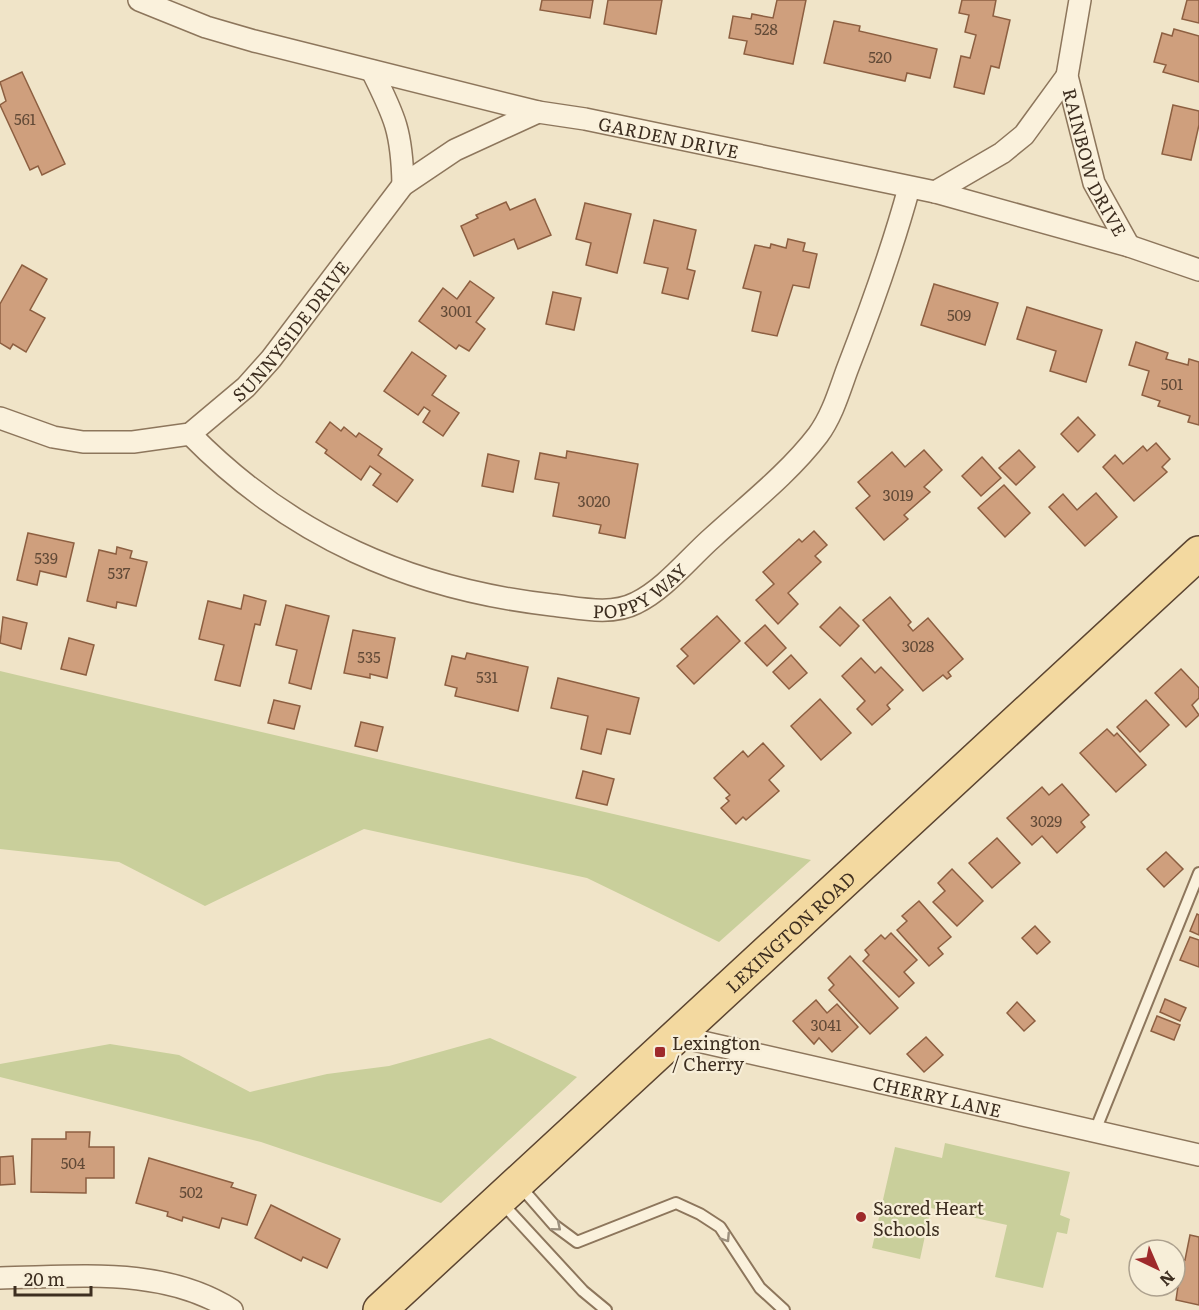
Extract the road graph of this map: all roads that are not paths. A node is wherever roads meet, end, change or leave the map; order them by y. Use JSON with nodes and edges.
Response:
{"nodes":[{"id":1,"x":139,"y":0,"type":"edge"},
{"id":2,"x":1080,"y":0,"type":"edge"},
{"id":3,"x":372,"y":71,"type":"junction"},
{"id":4,"x":1067,"y":76,"type":"junction"},
{"id":5,"x":538,"y":112,"type":"junction"},
{"id":6,"x":403,"y":185,"type":"junction"},
{"id":7,"x":909,"y":188,"type":"junction"},
{"id":8,"x":935,"y":192,"type":"junction"},
{"id":9,"x":1129,"y":246,"type":"junction"},
{"id":10,"x":1199,"y":270,"type":"edge"},
{"id":11,"x":0,"y":418,"type":"edge"},
{"id":12,"x":190,"y":434,"type":"junction"},
{"id":13,"x":1199,"y":553,"type":"edge"},
{"id":14,"x":1199,"y":873,"type":"edge"},
{"id":15,"x":676,"y":1036,"type":"junction"},
{"id":16,"x":1095,"y":1131,"type":"junction"},
{"id":17,"x":1199,"y":1155,"type":"edge"},
{"id":18,"x":508,"y":1192,"type":"junction"},
{"id":19,"x":0,"y":1278,"type":"edge"},
{"id":20,"x":232,"y":1310,"type":"edge"},
{"id":21,"x":380,"y":1310,"type":"edge"},
{"id":22,"x":606,"y":1310,"type":"edge"},
{"id":23,"x":784,"y":1310,"type":"edge"}],
"edges":[{"from":1,"to":3,"type":"street","name":"GARDEN DRIVE"},
{"from":2,"to":4,"type":"street","name":"RAINBOW DRIVE"},
{"from":3,"to":5,"type":"street","name":"GARDEN DRIVE"},
{"from":3,"to":6,"type":"street"},
{"from":4,"to":8,"type":"street","name":"RAINBOW DRIVE"},
{"from":4,"to":9,"type":"street","name":"RAINBOW DRIVE"},
{"from":5,"to":6,"type":"street","name":"SUNNYSIDE DRIVE"},
{"from":5,"to":7,"type":"street","name":"GARDEN DRIVE"},
{"from":6,"to":12,"type":"street","name":"SUNNYSIDE DRIVE"},
{"from":7,"to":8,"type":"street","name":"GARDEN DRIVE"},
{"from":7,"to":12,"type":"street","name":"POPPY WAY"},
{"from":8,"to":9,"type":"street","name":"GARDEN DRIVE"},
{"from":9,"to":10,"type":"street","name":"GARDEN DRIVE"},
{"from":11,"to":12,"type":"street"},
{"from":13,"to":15,"type":"main road","name":"LEXINGTON ROAD"},
{"from":14,"to":16,"type":"lane"},
{"from":15,"to":16,"type":"street","name":"CHERRY LANE"},
{"from":15,"to":18,"type":"main road","name":"LEXINGTON ROAD"},
{"from":16,"to":17,"type":"street","name":"CHERRY LANE"},
{"from":18,"to":21,"type":"main road","name":"LEXINGTON ROAD"},
{"from":18,"to":22,"type":"lane"},
{"from":18,"to":23,"type":"lane","one_way":true},
{"from":19,"to":20,"type":"street"}]}
